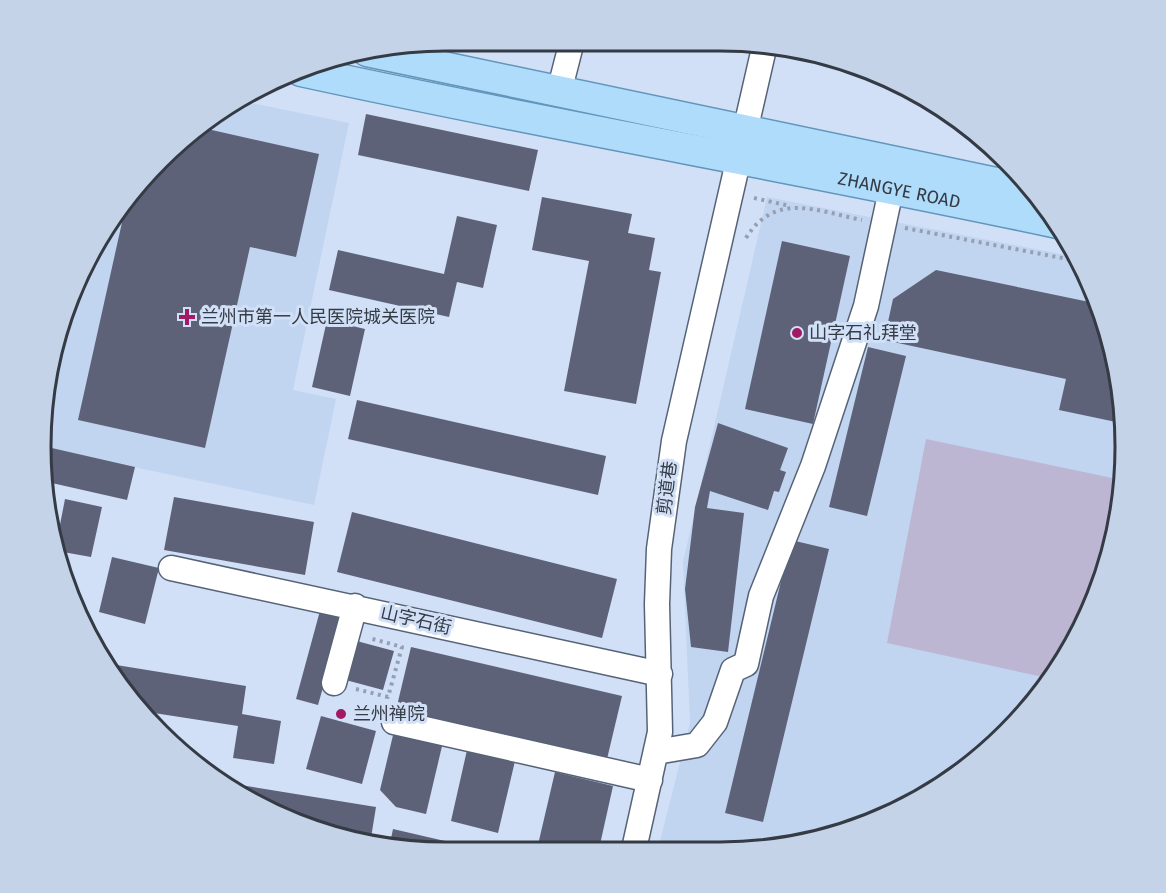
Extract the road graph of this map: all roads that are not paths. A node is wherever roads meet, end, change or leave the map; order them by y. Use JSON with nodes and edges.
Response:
{"nodes":[{"id":1,"x":569,"y":51,"type":"edge"},
{"id":2,"x":763,"y":53,"type":"edge"},
{"id":3,"x":388,"y":55,"type":"edge"},
{"id":4,"x":314,"y":74,"type":"edge"},
{"id":5,"x":559,"y":92,"type":"junction"},
{"id":6,"x":743,"y":145,"type":"junction"},
{"id":7,"x":1019,"y":188,"type":"edge"},
{"id":8,"x":891,"y":190,"type":"junction"},
{"id":9,"x":1043,"y":220,"type":"edge"},
{"id":10,"x":171,"y":568,"type":"dead end"},
{"id":11,"x":355,"y":606,"type":"junction"},
{"id":12,"x":660,"y":674,"type":"junction"},
{"id":13,"x":334,"y":683,"type":"road end"},
{"id":14,"x":394,"y":722,"type":"dead end"},
{"id":15,"x":656,"y":752,"type":"junction"},
{"id":16,"x":650,"y":780,"type":"junction"},
{"id":17,"x":636,"y":842,"type":"edge"}],
"edges":[{"from":1,"to":5,"type":"street"},
{"from":2,"to":6,"type":"street","name":"剪道巷"},
{"from":3,"to":5,"type":"main road"},
{"from":4,"to":6,"type":"main road"},
{"from":5,"to":6,"type":"main road"},
{"from":6,"to":7,"type":"main road"},
{"from":6,"to":8,"type":"main road","name":"ZHANGYE ROAD"},
{"from":6,"to":12,"type":"street","name":"剪道巷"},
{"from":8,"to":9,"type":"main road","name":"ZHANGYE ROAD"},
{"from":8,"to":15,"type":"street"},
{"from":10,"to":11,"type":"street","name":"山字石街"},
{"from":11,"to":12,"type":"street","name":"山字石街"},
{"from":11,"to":13,"type":"street"},
{"from":12,"to":15,"type":"street","name":"剪道巷"},
{"from":14,"to":16,"type":"street"},
{"from":15,"to":16,"type":"street","name":"剪道巷"},
{"from":16,"to":17,"type":"street","name":"剪道巷"}]}
